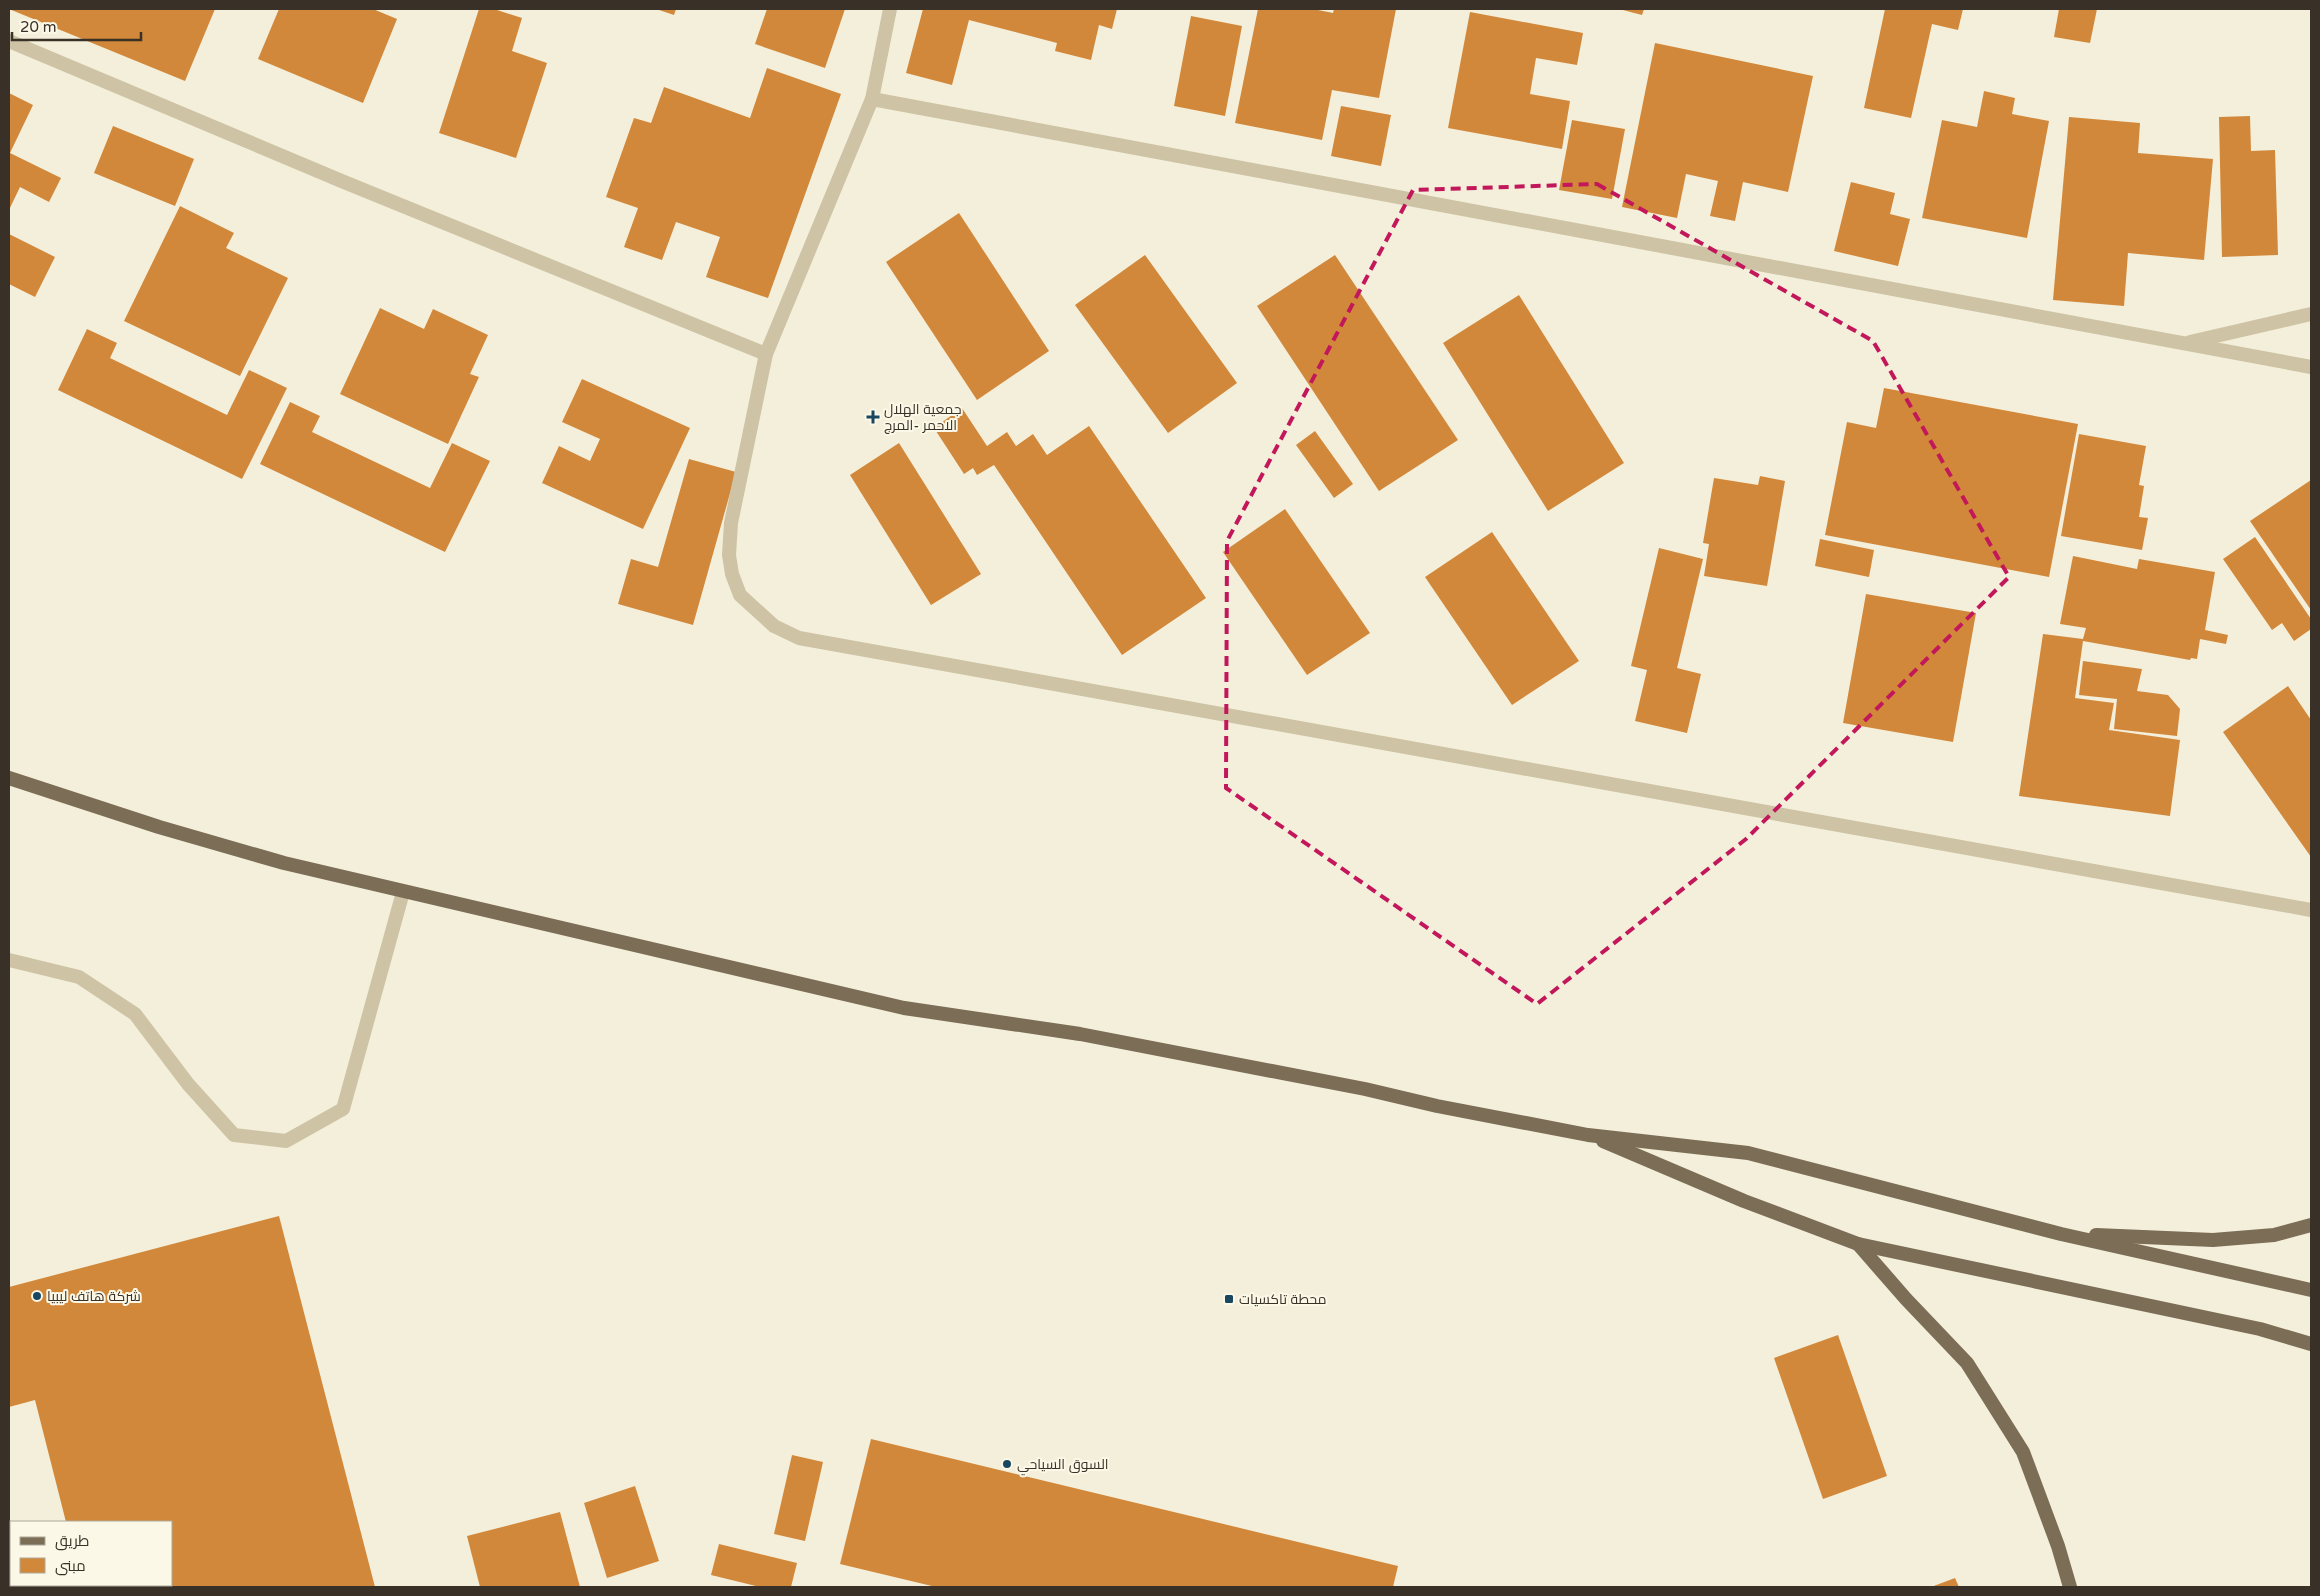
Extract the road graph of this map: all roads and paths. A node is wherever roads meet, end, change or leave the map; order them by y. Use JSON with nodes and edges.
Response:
{"nodes":[{"id":1,"x":890,"y":9,"type":"edge"},
{"id":2,"x":9,"y":41,"type":"edge"},
{"id":3,"x":872,"y":99,"type":"junction"},
{"id":4,"x":2311,"y":314,"type":"edge"},
{"id":5,"x":2182,"y":343,"type":"junction"},
{"id":6,"x":766,"y":354,"type":"junction"},
{"id":7,"x":2311,"y":366,"type":"edge"},
{"id":8,"x":9,"y":778,"type":"edge"},
{"id":9,"x":403,"y":892,"type":"junction"},
{"id":10,"x":2311,"y":910,"type":"edge"},
{"id":11,"x":9,"y":960,"type":"edge"},
{"id":12,"x":1588,"y":1135,"type":"junction"},
{"id":13,"x":2311,"y":1225,"type":"edge"},
{"id":14,"x":2061,"y":1234,"type":"junction"},
{"id":15,"x":1858,"y":1244,"type":"junction"},
{"id":16,"x":2311,"y":1290,"type":"edge"},
{"id":17,"x":2311,"y":1344,"type":"edge"},
{"id":18,"x":2070,"y":1587,"type":"edge"}],
"edges":[{"from":1,"to":3,"type":"street"},
{"from":2,"to":6,"type":"street"},
{"from":3,"to":5,"type":"street"},
{"from":3,"to":6,"type":"street"},
{"from":4,"to":5,"type":"street"},
{"from":5,"to":7,"type":"street"},
{"from":6,"to":10,"type":"street"},
{"from":8,"to":9,"type":"main road"},
{"from":9,"to":11,"type":"street"},
{"from":9,"to":12,"type":"main road"},
{"from":12,"to":14,"type":"main road"},
{"from":12,"to":15,"type":"main road"},
{"from":13,"to":14,"type":"main road"},
{"from":14,"to":16,"type":"main road"},
{"from":15,"to":17,"type":"main road"},
{"from":15,"to":18,"type":"main road"}]}
